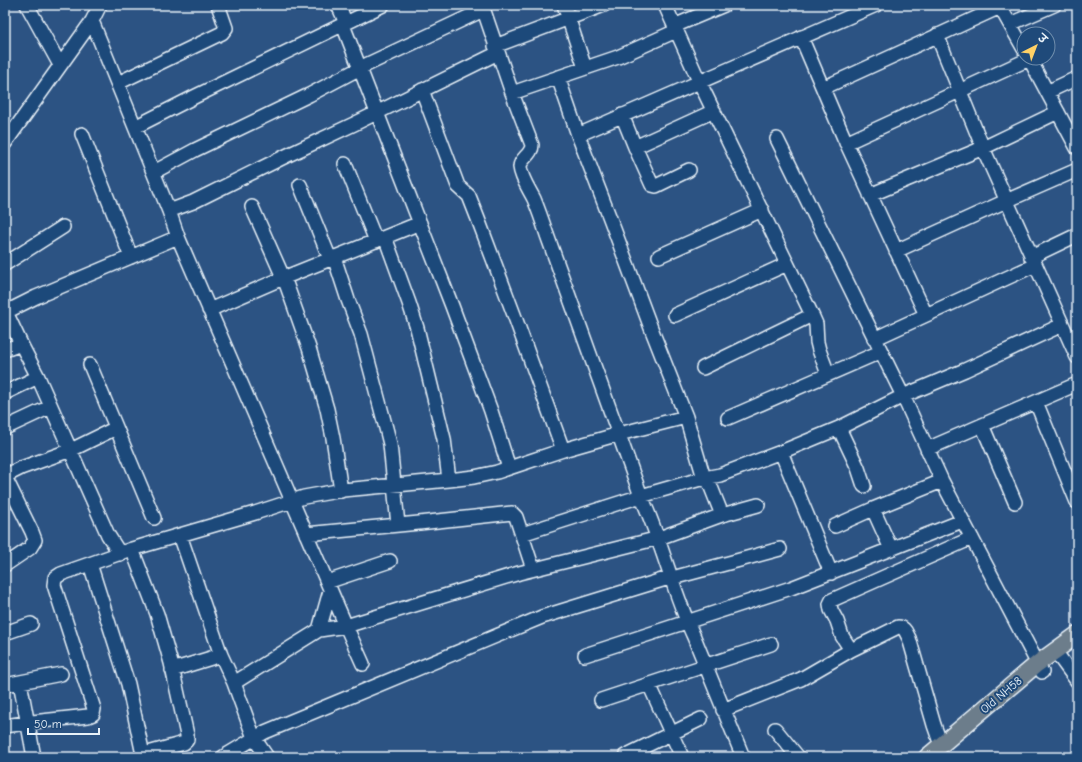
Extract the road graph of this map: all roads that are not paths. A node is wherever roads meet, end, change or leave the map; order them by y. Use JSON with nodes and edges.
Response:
{"nodes":[{"id":1,"x":27,"y":5,"type":"edge"},
{"id":2,"x":100,"y":5,"type":"edge"},
{"id":3,"x":218,"y":5,"type":"edge"},
{"id":4,"x":338,"y":5,"type":"edge"},
{"id":5,"x":383,"y":5,"type":"edge"},
{"id":6,"x":564,"y":5,"type":"edge"},
{"id":7,"x":604,"y":5,"type":"edge"},
{"id":8,"x":665,"y":5,"type":"edge"},
{"id":9,"x":724,"y":5,"type":"edge"},
{"id":10,"x":876,"y":5,"type":"edge"},
{"id":11,"x":1054,"y":5,"type":"edge"},
{"id":12,"x":999,"y":6,"type":"edge"},
{"id":13,"x":482,"y":8,"type":"edge"},
{"id":14,"x":569,"y":19,"type":"junction"},
{"id":15,"x":92,"y":20,"type":"junction"},
{"id":16,"x":344,"y":24,"type":"junction"},
{"id":17,"x":1010,"y":24,"type":"junction"},
{"id":18,"x":675,"y":29,"type":"junction"},
{"id":19,"x":937,"y":35,"type":"junction"},
{"id":20,"x":1016,"y":35,"type":"edge"},
{"id":21,"x":801,"y":37,"type":"junction"},
{"id":22,"x":497,"y":49,"type":"junction"},
{"id":23,"x":1016,"y":61,"type":"edge"},
{"id":24,"x":60,"y":66,"type":"junction"},
{"id":25,"x":1033,"y":66,"type":"edge"},
{"id":26,"x":360,"y":68,"type":"junction"},
{"id":27,"x":585,"y":68,"type":"junction"},
{"id":28,"x":558,"y":77,"type":"junction"},
{"id":29,"x":1077,"y":78,"type":"edge"},
{"id":30,"x":699,"y":81,"type":"junction"},
{"id":31,"x":118,"y":83,"type":"junction"},
{"id":32,"x":823,"y":88,"type":"junction"},
{"id":33,"x":422,"y":90,"type":"junction"},
{"id":34,"x":959,"y":90,"type":"junction"},
{"id":35,"x":1047,"y":92,"type":"junction"},
{"id":36,"x":512,"y":93,"type":"junction"},
{"id":37,"x":714,"y":111,"type":"junction"},
{"id":38,"x":377,"y":112,"type":"junction"},
{"id":39,"x":1058,"y":112,"type":"junction"},
{"id":40,"x":622,"y":115,"type":"junction"},
{"id":41,"x":135,"y":127,"type":"junction"},
{"id":42,"x":82,"y":134,"type":"dead end"},
{"id":43,"x":578,"y":135,"type":"junction"},
{"id":44,"x":777,"y":139,"type":"dead end"},
{"id":45,"x":846,"y":142,"type":"junction"},
{"id":46,"x":5,"y":143,"type":"edge"},
{"id":47,"x":1077,"y":146,"type":"edge"},
{"id":48,"x":635,"y":147,"type":"junction"},
{"id":49,"x":983,"y":148,"type":"junction"},
{"id":50,"x":345,"y":164,"type":"dead end"},
{"id":51,"x":689,"y":170,"type":"dead end"},
{"id":52,"x":1077,"y":170,"type":"edge"},
{"id":53,"x":154,"y":172,"type":"junction"},
{"id":54,"x":300,"y":185,"type":"dead end"},
{"id":55,"x":870,"y":195,"type":"junction"},
{"id":56,"x":1006,"y":201,"type":"junction"},
{"id":57,"x":252,"y":207,"type":"dead end"},
{"id":58,"x":762,"y":210,"type":"junction"},
{"id":59,"x":170,"y":211,"type":"junction"},
{"id":60,"x":420,"y":223,"type":"junction"},
{"id":61,"x":63,"y":227,"type":"dead end"},
{"id":62,"x":1077,"y":235,"type":"edge"},
{"id":63,"x":178,"y":237,"type":"junction"},
{"id":64,"x":380,"y":239,"type":"junction"},
{"id":65,"x":896,"y":251,"type":"junction"},
{"id":66,"x":659,"y":256,"type":"dead end"},
{"id":67,"x":131,"y":257,"type":"junction"},
{"id":68,"x":332,"y":258,"type":"junction"},
{"id":69,"x":1033,"y":261,"type":"junction"},
{"id":70,"x":5,"y":264,"type":"edge"},
{"id":71,"x":787,"y":264,"type":"junction"},
{"id":72,"x":283,"y":278,"type":"junction"},
{"id":73,"x":209,"y":310,"type":"junction"},
{"id":74,"x":6,"y":311,"type":"edge"},
{"id":75,"x":675,"y":315,"type":"dead end"},
{"id":76,"x":812,"y":315,"type":"junction"},
{"id":77,"x":926,"y":315,"type":"junction"},
{"id":78,"x":1062,"y":326,"type":"junction"},
{"id":79,"x":874,"y":339,"type":"junction"},
{"id":80,"x":21,"y":344,"type":"junction"},
{"id":81,"x":5,"y":350,"type":"edge"},
{"id":82,"x":1076,"y":350,"type":"edge"},
{"id":83,"x":880,"y":352,"type":"junction"},
{"id":84,"x":90,"y":365,"type":"dead end"},
{"id":85,"x":703,"y":368,"type":"dead end"},
{"id":86,"x":828,"y":374,"type":"junction"},
{"id":87,"x":38,"y":377,"type":"junction"},
{"id":88,"x":1077,"y":384,"type":"edge"},
{"id":89,"x":5,"y":393,"type":"edge"},
{"id":90,"x":903,"y":396,"type":"junction"},
{"id":91,"x":1036,"y":402,"type":"junction"},
{"id":92,"x":50,"y":407,"type":"junction"},
{"id":93,"x":686,"y":416,"type":"junction"},
{"id":94,"x":728,"y":418,"type":"dead end"},
{"id":95,"x":982,"y":425,"type":"junction"},
{"id":96,"x":5,"y":428,"type":"edge"},
{"id":97,"x":116,"y":428,"type":"junction"},
{"id":98,"x":840,"y":428,"type":"junction"},
{"id":99,"x":619,"y":434,"type":"junction"},
{"id":100,"x":927,"y":449,"type":"junction"},
{"id":101,"x":71,"y":450,"type":"junction"},
{"id":102,"x":563,"y":450,"type":"junction"},
{"id":103,"x":780,"y":452,"type":"junction"},
{"id":104,"x":509,"y":468,"type":"junction"},
{"id":105,"x":5,"y":477,"type":"edge"},
{"id":106,"x":706,"y":478,"type":"junction"},
{"id":107,"x":449,"y":480,"type":"junction"},
{"id":108,"x":942,"y":481,"type":"junction"},
{"id":109,"x":393,"y":485,"type":"junction"},
{"id":110,"x":864,"y":486,"type":"dead end"},
{"id":111,"x":341,"y":490,"type":"junction"},
{"id":112,"x":641,"y":496,"type":"junction"},
{"id":113,"x":292,"y":501,"type":"junction"},
{"id":114,"x":1015,"y":502,"type":"dead end"},
{"id":115,"x":1077,"y":502,"type":"edge"},
{"id":116,"x":758,"y":505,"type":"dead end"},
{"id":117,"x":873,"y":509,"type":"junction"},
{"id":118,"x":722,"y":516,"type":"junction"},
{"id":119,"x":154,"y":518,"type":"dead end"},
{"id":120,"x":962,"y":521,"type":"junction"},
{"id":121,"x":398,"y":525,"type":"junction"},
{"id":122,"x":835,"y":526,"type":"dead end"},
{"id":123,"x":306,"y":534,"type":"junction"},
{"id":124,"x":522,"y":534,"type":"junction"},
{"id":125,"x":180,"y":535,"type":"junction"},
{"id":126,"x":659,"y":538,"type":"junction"},
{"id":127,"x":972,"y":538,"type":"junction"},
{"id":128,"x":132,"y":549,"type":"junction"},
{"id":129,"x":780,"y":549,"type":"dead end"},
{"id":130,"x":891,"y":549,"type":"junction"},
{"id":131,"x":120,"y":554,"type":"junction"},
{"id":132,"x":390,"y":561,"type":"dead end"},
{"id":133,"x":90,"y":564,"type":"junction"},
{"id":134,"x":5,"y":565,"type":"edge"},
{"id":135,"x":532,"y":569,"type":"junction"},
{"id":136,"x":831,"y":572,"type":"junction"},
{"id":137,"x":672,"y":577,"type":"junction"},
{"id":138,"x":329,"y":587,"type":"junction"},
{"id":139,"x":687,"y":622,"type":"junction"},
{"id":140,"x":31,"y":624,"type":"dead end"},
{"id":141,"x":346,"y":626,"type":"junction"},
{"id":142,"x":319,"y":630,"type":"junction"},
{"id":143,"x":5,"y":633,"type":"edge"},
{"id":144,"x":1077,"y":635,"type":"edge"},
{"id":145,"x":771,"y":644,"type":"dead end"},
{"id":146,"x":1077,"y":646,"type":"edge"},
{"id":147,"x":851,"y":650,"type":"junction"},
{"id":148,"x":221,"y":655,"type":"junction"},
{"id":149,"x":585,"y":655,"type":"dead end"},
{"id":150,"x":1057,"y":655,"type":"junction"},
{"id":151,"x":363,"y":664,"type":"dead end"},
{"id":152,"x":705,"y":665,"type":"junction"},
{"id":153,"x":1040,"y":668,"type":"junction"},
{"id":154,"x":172,"y":670,"type":"junction"},
{"id":155,"x":62,"y":674,"type":"dead end"},
{"id":156,"x":20,"y":682,"type":"junction"},
{"id":157,"x":1077,"y":682,"type":"edge"},
{"id":158,"x":234,"y":683,"type":"junction"},
{"id":159,"x":649,"y":684,"type":"junction"},
{"id":160,"x":5,"y":685,"type":"edge"},
{"id":161,"x":601,"y":700,"type":"dead end"},
{"id":162,"x":723,"y":710,"type":"junction"},
{"id":163,"x":701,"y":719,"type":"dead end"},
{"id":164,"x":28,"y":723,"type":"junction"},
{"id":165,"x":5,"y":726,"type":"edge"},
{"id":166,"x":775,"y":729,"type":"dead end"},
{"id":167,"x":670,"y":734,"type":"junction"},
{"id":168,"x":254,"y":738,"type":"junction"},
{"id":169,"x":942,"y":751,"type":"edge"},
{"id":170,"x":625,"y":756,"type":"dead end"},
{"id":171,"x":739,"y":756,"type":"edge"},
{"id":172,"x":34,"y":757,"type":"edge"},
{"id":173,"x":223,"y":757,"type":"edge"},
{"id":174,"x":267,"y":757,"type":"edge"},
{"id":175,"x":682,"y":757,"type":"edge"},
{"id":176,"x":798,"y":757,"type":"edge"},
{"id":177,"x":927,"y":757,"type":"edge"}],
"edges":[{"from":1,"to":24,"type":"street"},
{"from":2,"to":15,"type":"street"},
{"from":3,"to":31,"type":"street"},
{"from":4,"to":16,"type":"street"},
{"from":5,"to":16,"type":"street"},
{"from":6,"to":14,"type":"street"},
{"from":7,"to":14,"type":"street"},
{"from":8,"to":18,"type":"street"},
{"from":9,"to":18,"type":"street"},
{"from":10,"to":21,"type":"street"},
{"from":11,"to":17,"type":"street"},
{"from":12,"to":17,"type":"street"},
{"from":12,"to":19,"type":"street"},
{"from":13,"to":22,"type":"street"},
{"from":13,"to":26,"type":"street"},
{"from":14,"to":22,"type":"street"},
{"from":14,"to":27,"type":"street"},
{"from":15,"to":24,"type":"street"},
{"from":15,"to":31,"type":"street"},
{"from":16,"to":26,"type":"street"},
{"from":16,"to":41,"type":"street"},
{"from":17,"to":20,"type":"street"},
{"from":18,"to":27,"type":"street"},
{"from":18,"to":30,"type":"street"},
{"from":19,"to":32,"type":"street"},
{"from":19,"to":34,"type":"street"},
{"from":21,"to":30,"type":"street"},
{"from":21,"to":32,"type":"street"},
{"from":22,"to":33,"type":"street"},
{"from":22,"to":36,"type":"street"},
{"from":23,"to":34,"type":"street"},
{"from":24,"to":46,"type":"street"},
{"from":25,"to":35,"type":"street"},
{"from":26,"to":38,"type":"street"},
{"from":26,"to":53,"type":"street"},
{"from":27,"to":28,"type":"street"},
{"from":28,"to":36,"type":"street"},
{"from":28,"to":43,"type":"street"},
{"from":29,"to":35,"type":"street"},
{"from":30,"to":37,"type":"street"},
{"from":30,"to":40,"type":"street"},
{"from":31,"to":41,"type":"street"},
{"from":32,"to":45,"type":"street"},
{"from":33,"to":38,"type":"street"},
{"from":33,"to":102,"type":"street"},
{"from":34,"to":45,"type":"street"},
{"from":34,"to":49,"type":"street"},
{"from":35,"to":39,"type":"street"},
{"from":36,"to":99,"type":"street"},
{"from":37,"to":48,"type":"street"},
{"from":37,"to":58,"type":"street"},
{"from":38,"to":59,"type":"street"},
{"from":38,"to":60,"type":"street"},
{"from":39,"to":47,"type":"street"},
{"from":39,"to":49,"type":"street"},
{"from":40,"to":43,"type":"street"},
{"from":40,"to":48,"type":"street"},
{"from":41,"to":53,"type":"street"},
{"from":42,"to":67,"type":"street"},
{"from":43,"to":93,"type":"street"},
{"from":44,"to":79,"type":"street"},
{"from":45,"to":55,"type":"street"},
{"from":48,"to":51,"type":"street"},
{"from":49,"to":55,"type":"street"},
{"from":49,"to":56,"type":"street"},
{"from":50,"to":64,"type":"street"},
{"from":52,"to":56,"type":"street"},
{"from":53,"to":59,"type":"street"},
{"from":54,"to":68,"type":"street"},
{"from":55,"to":65,"type":"street"},
{"from":56,"to":65,"type":"street"},
{"from":56,"to":69,"type":"street"},
{"from":57,"to":72,"type":"street"},
{"from":58,"to":66,"type":"street"},
{"from":58,"to":71,"type":"street"},
{"from":59,"to":63,"type":"street"},
{"from":60,"to":64,"type":"street"},
{"from":60,"to":104,"type":"street"},
{"from":61,"to":70,"type":"street"},
{"from":62,"to":69,"type":"street"},
{"from":63,"to":67,"type":"street"},
{"from":63,"to":73,"type":"street"},
{"from":64,"to":68,"type":"street"},
{"from":64,"to":107,"type":"street"},
{"from":65,"to":77,"type":"street"},
{"from":67,"to":74,"type":"street"},
{"from":68,"to":72,"type":"street"},
{"from":68,"to":109,"type":"street"},
{"from":69,"to":77,"type":"street"},
{"from":69,"to":78,"type":"street"},
{"from":71,"to":75,"type":"street"},
{"from":71,"to":76,"type":"street"},
{"from":72,"to":73,"type":"street"},
{"from":72,"to":111,"type":"street"},
{"from":73,"to":113,"type":"street"},
{"from":74,"to":80,"type":"street"},
{"from":76,"to":85,"type":"street"},
{"from":76,"to":86,"type":"street"},
{"from":77,"to":79,"type":"street"},
{"from":78,"to":82,"type":"street"},
{"from":78,"to":90,"type":"street"},
{"from":79,"to":83,"type":"street"},
{"from":80,"to":81,"type":"street"},
{"from":80,"to":87,"type":"street"},
{"from":83,"to":86,"type":"street"},
{"from":83,"to":90,"type":"street"},
{"from":84,"to":97,"type":"street"},
{"from":86,"to":94,"type":"street"},
{"from":87,"to":89,"type":"street"},
{"from":87,"to":92,"type":"street"},
{"from":88,"to":91,"type":"street"},
{"from":90,"to":98,"type":"street"},
{"from":90,"to":100,"type":"street"},
{"from":91,"to":95,"type":"street"},
{"from":91,"to":115,"type":"street"},
{"from":92,"to":96,"type":"street"},
{"from":92,"to":101,"type":"street"},
{"from":93,"to":99,"type":"street"},
{"from":93,"to":106,"type":"street"},
{"from":95,"to":100,"type":"street"},
{"from":95,"to":114,"type":"street"},
{"from":97,"to":101,"type":"street"},
{"from":97,"to":119,"type":"street"},
{"from":98,"to":103,"type":"street"},
{"from":98,"to":110,"type":"street"},
{"from":99,"to":102,"type":"street"},
{"from":99,"to":112,"type":"street"},
{"from":100,"to":108,"type":"street"},
{"from":101,"to":105,"type":"street"},
{"from":101,"to":131,"type":"street"},
{"from":102,"to":104,"type":"street"},
{"from":103,"to":106,"type":"street"},
{"from":103,"to":136,"type":"street"},
{"from":104,"to":107,"type":"street"},
{"from":105,"to":134,"type":"street"},
{"from":106,"to":112,"type":"street"},
{"from":106,"to":118,"type":"street"},
{"from":107,"to":109,"type":"street"},
{"from":108,"to":117,"type":"street"},
{"from":108,"to":120,"type":"street"},
{"from":109,"to":111,"type":"street"},
{"from":109,"to":121,"type":"street"},
{"from":111,"to":113,"type":"street"},
{"from":112,"to":124,"type":"street"},
{"from":112,"to":126,"type":"street"},
{"from":113,"to":123,"type":"street"},
{"from":113,"to":125,"type":"street"},
{"from":116,"to":118,"type":"street"},
{"from":117,"to":122,"type":"street"},
{"from":117,"to":130,"type":"street"},
{"from":118,"to":126,"type":"street"},
{"from":120,"to":127,"type":"street"},
{"from":120,"to":130,"type":"street"},
{"from":121,"to":123,"type":"street"},
{"from":121,"to":124,"type":"street"},
{"from":123,"to":138,"type":"street"},
{"from":124,"to":135,"type":"street"},
{"from":125,"to":128,"type":"street"},
{"from":125,"to":148,"type":"street"},
{"from":126,"to":135,"type":"street"},
{"from":126,"to":137,"type":"street"},
{"from":127,"to":147,"type":"street"},
{"from":127,"to":153,"type":"street"},
{"from":128,"to":131,"type":"street"},
{"from":128,"to":154,"type":"street"},
{"from":129,"to":137,"type":"street"},
{"from":130,"to":136,"type":"street"},
{"from":131,"to":133,"type":"street"},
{"from":132,"to":138,"type":"street"},
{"from":133,"to":154,"type":"street"},
{"from":133,"to":164,"type":"street"},
{"from":135,"to":141,"type":"street"},
{"from":136,"to":139,"type":"street"},
{"from":137,"to":139,"type":"street"},
{"from":137,"to":168,"type":"street"},
{"from":138,"to":141,"type":"street"},
{"from":138,"to":142,"type":"street"},
{"from":139,"to":149,"type":"street"},
{"from":139,"to":152,"type":"street"},
{"from":140,"to":143,"type":"street"},
{"from":141,"to":142,"type":"street"},
{"from":141,"to":151,"type":"street"},
{"from":142,"to":158,"type":"street"},
{"from":144,"to":150,"type":"main road","name":"Old NH58"},
{"from":145,"to":152,"type":"street"},
{"from":146,"to":150,"type":"main road","name":"Old NH58"},
{"from":147,"to":162,"type":"street"},
{"from":147,"to":169,"type":"street"},
{"from":148,"to":154,"type":"street"},
{"from":148,"to":158,"type":"street"},
{"from":150,"to":153,"type":"main road","name":"Old NH58"},
{"from":150,"to":157,"type":"street"},
{"from":152,"to":159,"type":"street"},
{"from":152,"to":162,"type":"street"},
{"from":153,"to":169,"type":"main road","name":"Old NH58"},
{"from":155,"to":156,"type":"street"},
{"from":156,"to":160,"type":"street"},
{"from":156,"to":164,"type":"street"},
{"from":158,"to":168,"type":"street"},
{"from":159,"to":161,"type":"street"},
{"from":159,"to":167,"type":"street"},
{"from":162,"to":171,"type":"street"},
{"from":163,"to":167,"type":"street"},
{"from":164,"to":165,"type":"street"},
{"from":164,"to":172,"type":"street"},
{"from":166,"to":176,"type":"street"},
{"from":167,"to":170,"type":"street"},
{"from":167,"to":175,"type":"street"},
{"from":168,"to":173,"type":"street"},
{"from":168,"to":174,"type":"street"},
{"from":169,"to":177,"type":"main road","name":"Old NH58"}]}
